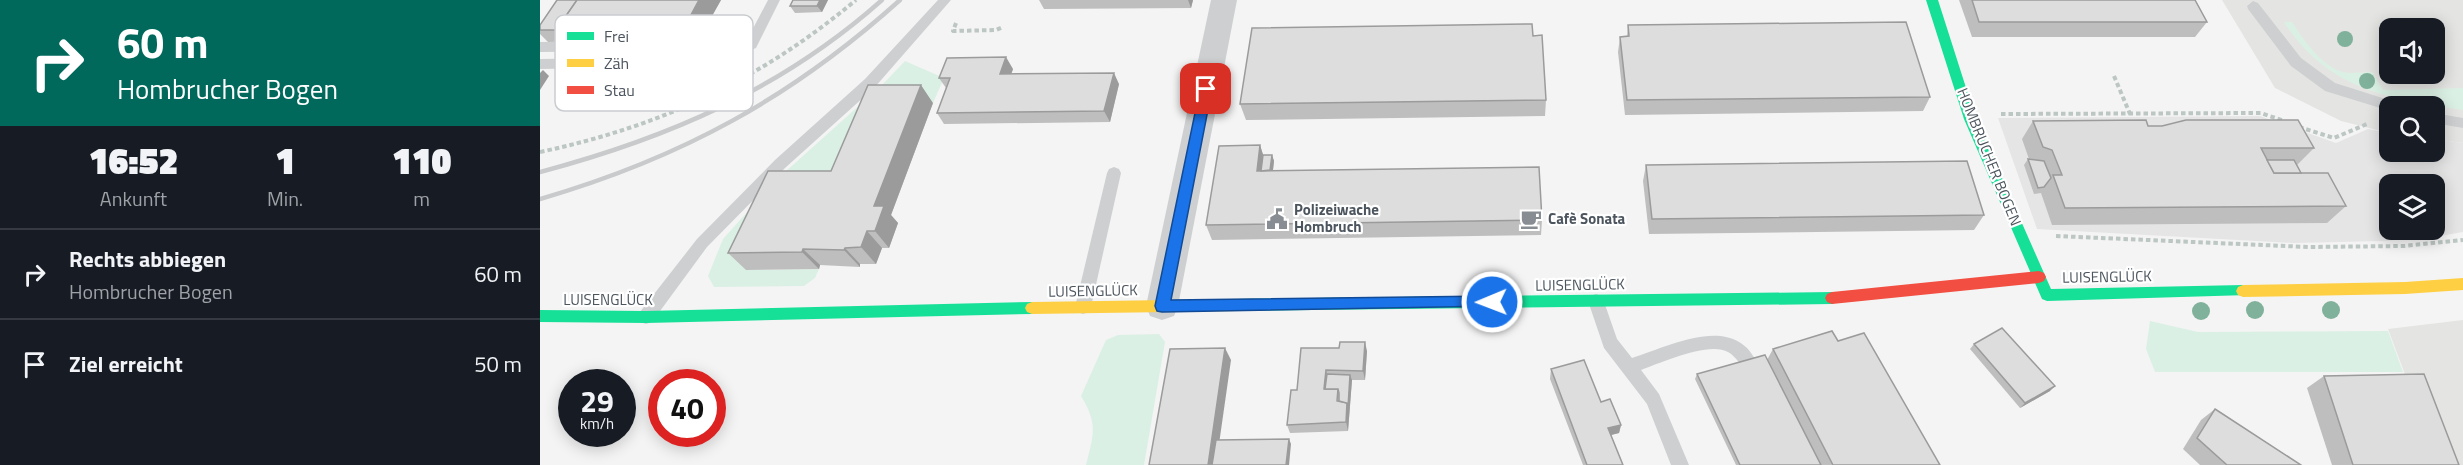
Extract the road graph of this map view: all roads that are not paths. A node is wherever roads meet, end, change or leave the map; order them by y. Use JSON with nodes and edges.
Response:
{"nodes":[{"id":1,"x":774,"y":0,"type":"edge"},
{"id":2,"x":945,"y":0,"type":"edge"},
{"id":3,"x":1224,"y":0,"type":"edge"},
{"id":4,"x":1932,"y":0,"type":"edge"},
{"id":5,"x":2253,"y":6,"type":"dead end"},
{"id":6,"x":753,"y":41,"type":"edge"},
{"id":7,"x":540,"y":47,"type":"edge"},
{"id":8,"x":555,"y":47,"type":"edge"},
{"id":9,"x":540,"y":64,"type":"edge"},
{"id":10,"x":555,"y":64,"type":"edge"},
{"id":11,"x":2379,"y":103,"type":"edge"},
{"id":12,"x":2445,"y":120,"type":"edge"},
{"id":13,"x":2463,"y":123,"type":"edge"},
{"id":14,"x":1114,"y":173,"type":"dead end"},
{"id":15,"x":2039,"y":277,"type":"junction"},
{"id":16,"x":2463,"y":284,"type":"edge"},
{"id":17,"x":1596,"y":301,"type":"junction"},
{"id":18,"x":1162,"y":306,"type":"junction"},
{"id":19,"x":1083,"y":307,"type":"junction"},
{"id":20,"x":540,"y":316,"type":"edge"},
{"id":21,"x":646,"y":317,"type":"junction"},
{"id":22,"x":1749,"y":363,"type":"edge"},
{"id":23,"x":1628,"y":367,"type":"junction"},
{"id":24,"x":1680,"y":465,"type":"edge"}],
"edges":[{"from":1,"to":6,"type":"lane"},
{"from":2,"to":21,"type":"lane"},
{"from":3,"to":18,"type":"street"},
{"from":4,"to":15,"type":"street","name":"HOMBRUCHER BOGEN"},
{"from":5,"to":11,"type":"lane"},
{"from":7,"to":8,"type":"lane"},
{"from":9,"to":10,"type":"lane"},
{"from":12,"to":13,"type":"lane"},
{"from":14,"to":19,"type":"lane"},
{"from":15,"to":16,"type":"street","name":"LUISENGLÜCK"},
{"from":15,"to":17,"type":"street","name":"LUISENGLÜCK"},
{"from":17,"to":18,"type":"street","name":"LUISENGLÜCK"},
{"from":17,"to":23,"type":"lane"},
{"from":18,"to":19,"type":"street","name":"LUISENGLÜCK"},
{"from":19,"to":21,"type":"street","name":"LUISENGLÜCK"},
{"from":20,"to":21,"type":"street","name":"LUISENGLÜCK"},
{"from":22,"to":23,"type":"lane"},
{"from":23,"to":24,"type":"lane"}]}
